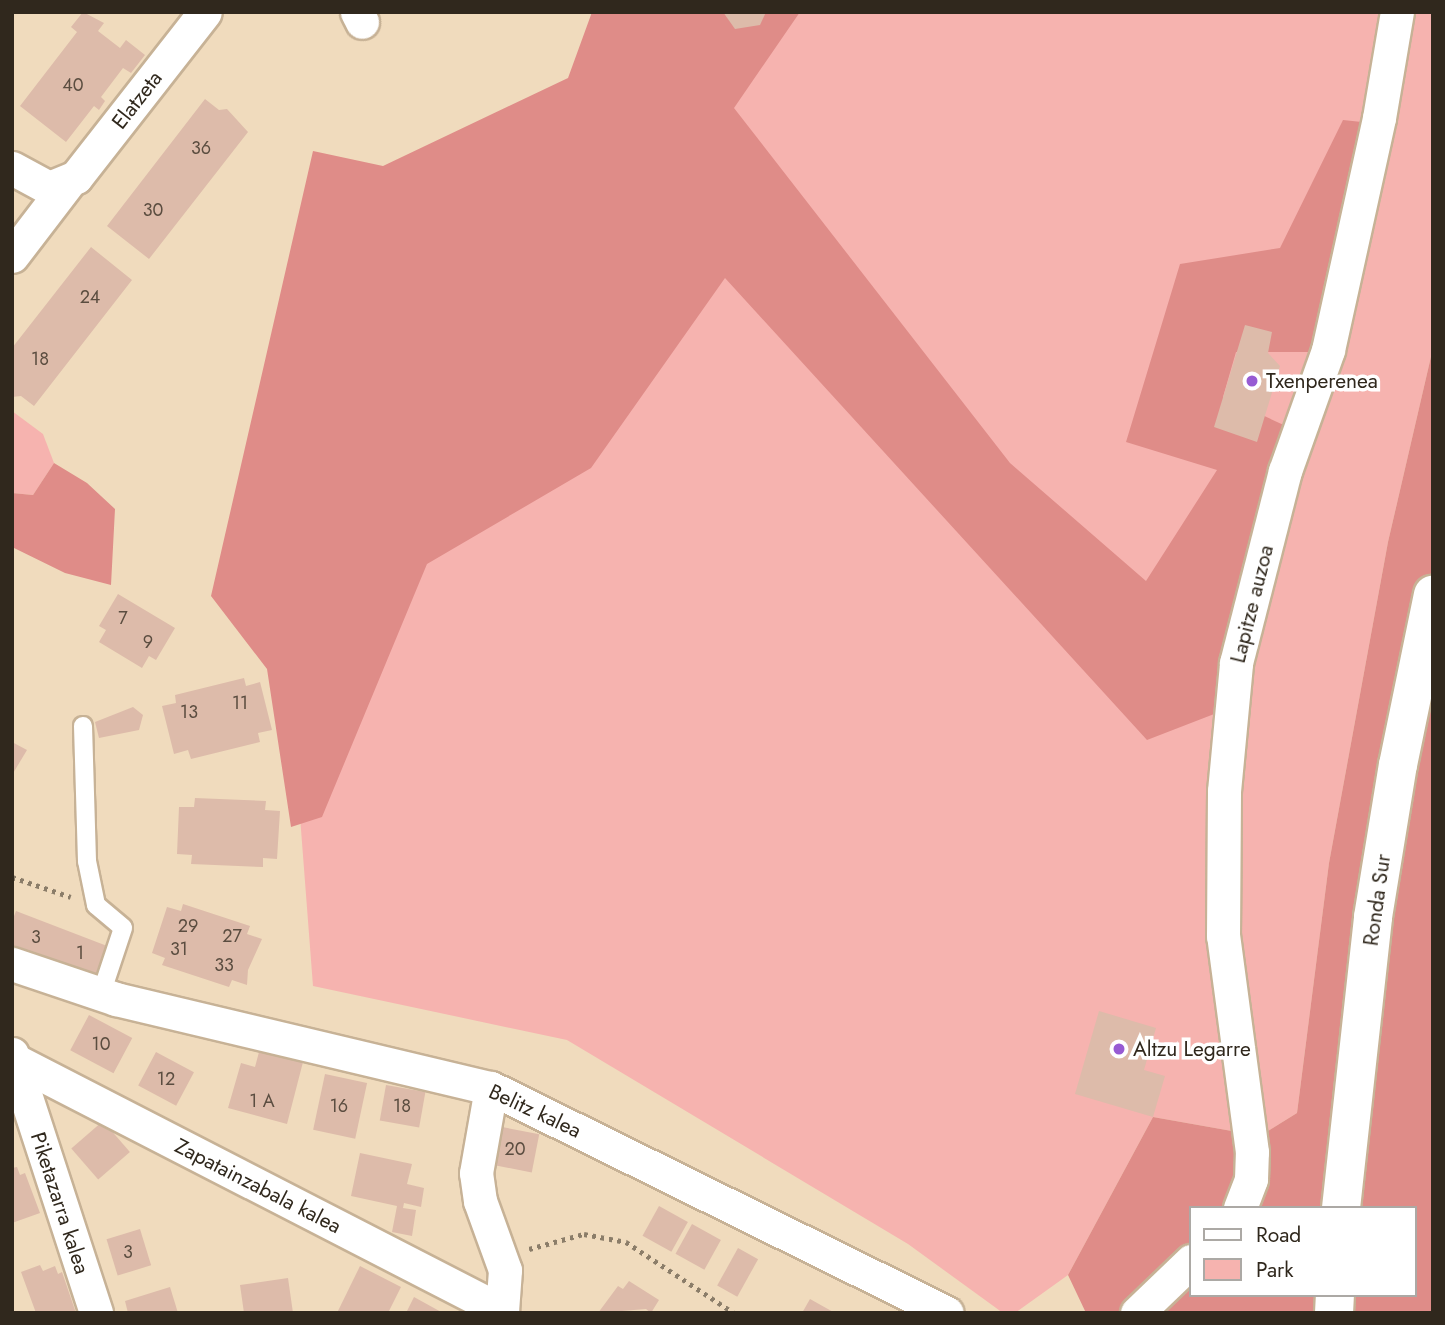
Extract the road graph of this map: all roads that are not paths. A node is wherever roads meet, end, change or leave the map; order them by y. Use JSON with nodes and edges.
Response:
{"nodes":[{"id":1,"x":205,"y":12,"type":"edge"},
{"id":2,"x":1397,"y":12,"type":"edge"},
{"id":3,"x":12,"y":168,"type":"edge"},
{"id":4,"x":67,"y":184,"type":"junction"},
{"id":5,"x":12,"y":256,"type":"edge"},
{"id":6,"x":1433,"y":595,"type":"edge"},
{"id":7,"x":83,"y":726,"type":"dead end"},
{"id":8,"x":12,"y":964,"type":"edge"},
{"id":9,"x":101,"y":994,"type":"junction"},
{"id":10,"x":13,"y":1057,"type":"edge"},
{"id":11,"x":491,"y":1088,"type":"junction"},
{"id":12,"x":1241,"y":1206,"type":"edge"},
{"id":13,"x":1341,"y":1206,"type":"edge"},
{"id":14,"x":1190,"y":1262,"type":"edge"},
{"id":15,"x":503,"y":1312,"type":"edge"},
{"id":16,"x":96,"y":1313,"type":"edge"},
{"id":17,"x":947,"y":1313,"type":"edge"},
{"id":18,"x":1137,"y":1313,"type":"edge"}],
"edges":[{"from":1,"to":4,"type":"street","name":"Elatzeta"},
{"from":2,"to":12,"type":"street","name":"Lapitze auzoa"},
{"from":3,"to":4,"type":"street"},
{"from":4,"to":5,"type":"street","name":"Elatzeta"},
{"from":6,"to":13,"type":"main road","name":"Ronda Sur"},
{"from":7,"to":9,"type":"lane"},
{"from":8,"to":9,"type":"street","name":"Belitz kalea"},
{"from":9,"to":11,"type":"street","name":"Belitz kalea"},
{"from":10,"to":15,"type":"street","name":"Zapatainzabala kalea"},
{"from":10,"to":16,"type":"street","name":"Piketazarra kalea"},
{"from":11,"to":15,"type":"street","name":"Zapatainzabala kalea"},
{"from":11,"to":17,"type":"street","name":"Belitz kalea"},
{"from":14,"to":18,"type":"street"}]}
